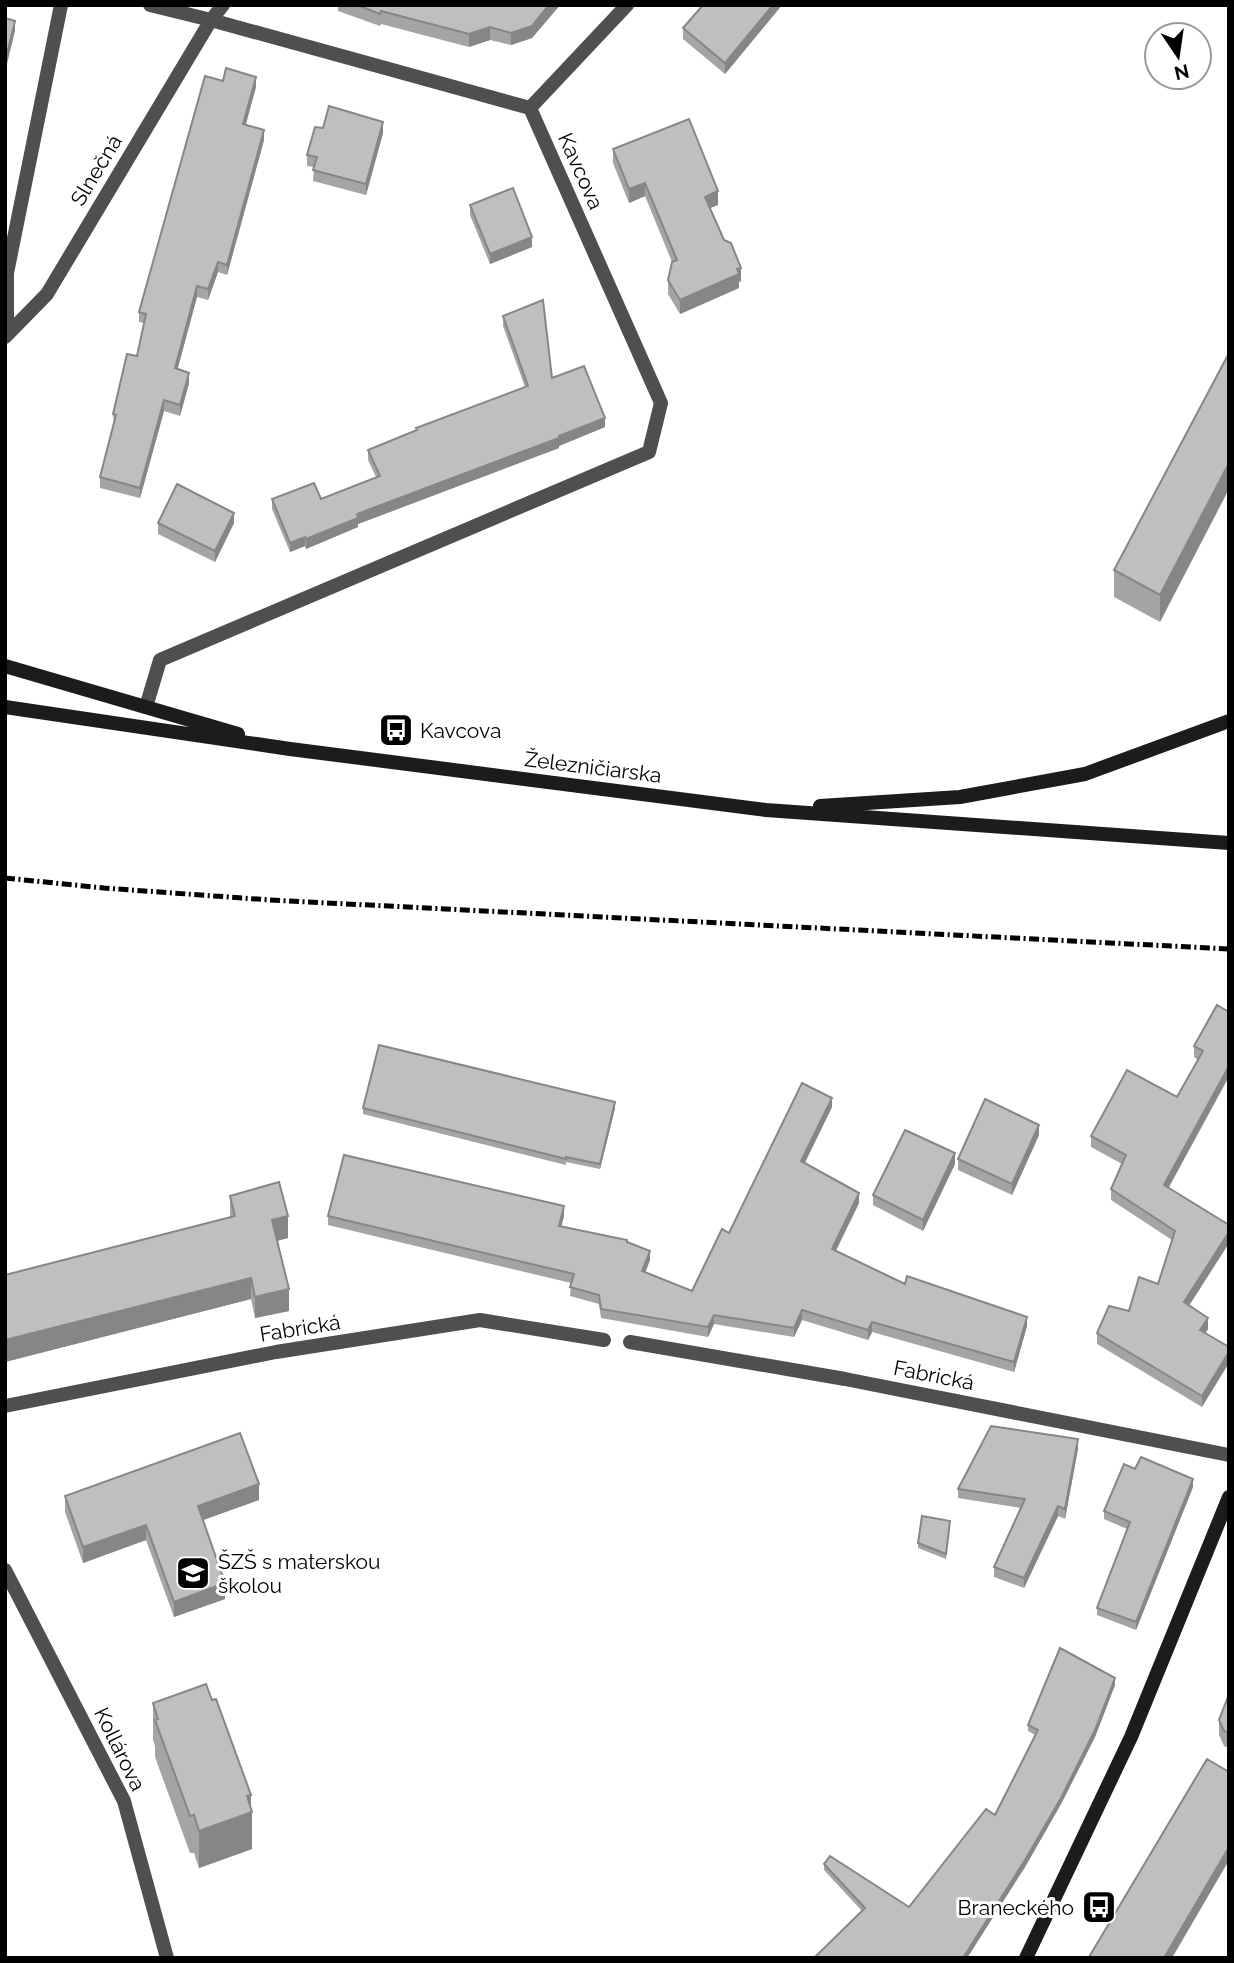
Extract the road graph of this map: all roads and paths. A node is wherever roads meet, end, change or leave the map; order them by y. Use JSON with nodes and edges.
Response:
{"nodes":[{"id":1,"x":61,"y":5,"type":"edge"},
{"id":2,"x":150,"y":5,"type":"edge"},
{"id":3,"x":223,"y":5,"type":"edge"},
{"id":4,"x":627,"y":5,"type":"edge"},
{"id":5,"x":211,"y":20,"type":"junction"},
{"id":6,"x":530,"y":108,"type":"junction"},
{"id":7,"x":6,"y":335,"type":"edge"},
{"id":8,"x":5,"y":666,"type":"edge"},
{"id":9,"x":5,"y":707,"type":"edge"},
{"id":10,"x":146,"y":707,"type":"junction"},
{"id":11,"x":1229,"y":721,"type":"edge"},
{"id":12,"x":290,"y":749,"type":"junction"},
{"id":13,"x":766,"y":810,"type":"junction"},
{"id":14,"x":1229,"y":843,"type":"edge"},
{"id":15,"x":604,"y":1340,"type":"dead end"},
{"id":16,"x":630,"y":1342,"type":"dead end"},
{"id":17,"x":5,"y":1406,"type":"edge"},
{"id":18,"x":1229,"y":1455,"type":"edge"},
{"id":19,"x":1229,"y":1497,"type":"edge"},
{"id":20,"x":5,"y":1570,"type":"edge"},
{"id":21,"x":167,"y":1958,"type":"edge"},
{"id":22,"x":1026,"y":1958,"type":"edge"}],
"edges":[{"from":1,"to":7,"type":"street","name":"Slnečná"},
{"from":2,"to":5,"type":"street"},
{"from":3,"to":5,"type":"street","name":"Slnečná"},
{"from":4,"to":6,"type":"street"},
{"from":5,"to":6,"type":"street"},
{"from":5,"to":7,"type":"street","name":"Slnečná"},
{"from":6,"to":10,"type":"street","name":"Kavcova"},
{"from":8,"to":10,"type":"street","name":"Železničiarska"},
{"from":9,"to":12,"type":"street","name":"Železničiarska"},
{"from":10,"to":12,"type":"street","name":"Železničiarska"},
{"from":11,"to":13,"type":"street","name":"Železničiarska"},
{"from":12,"to":13,"type":"street","name":"Železničiarska"},
{"from":13,"to":14,"type":"street","name":"Železničiarska"},
{"from":15,"to":17,"type":"street","name":"Fabrická"},
{"from":16,"to":18,"type":"street","name":"Fabrická"},
{"from":19,"to":22,"type":"street"},
{"from":20,"to":21,"type":"street","name":"Kollárova"}]}
